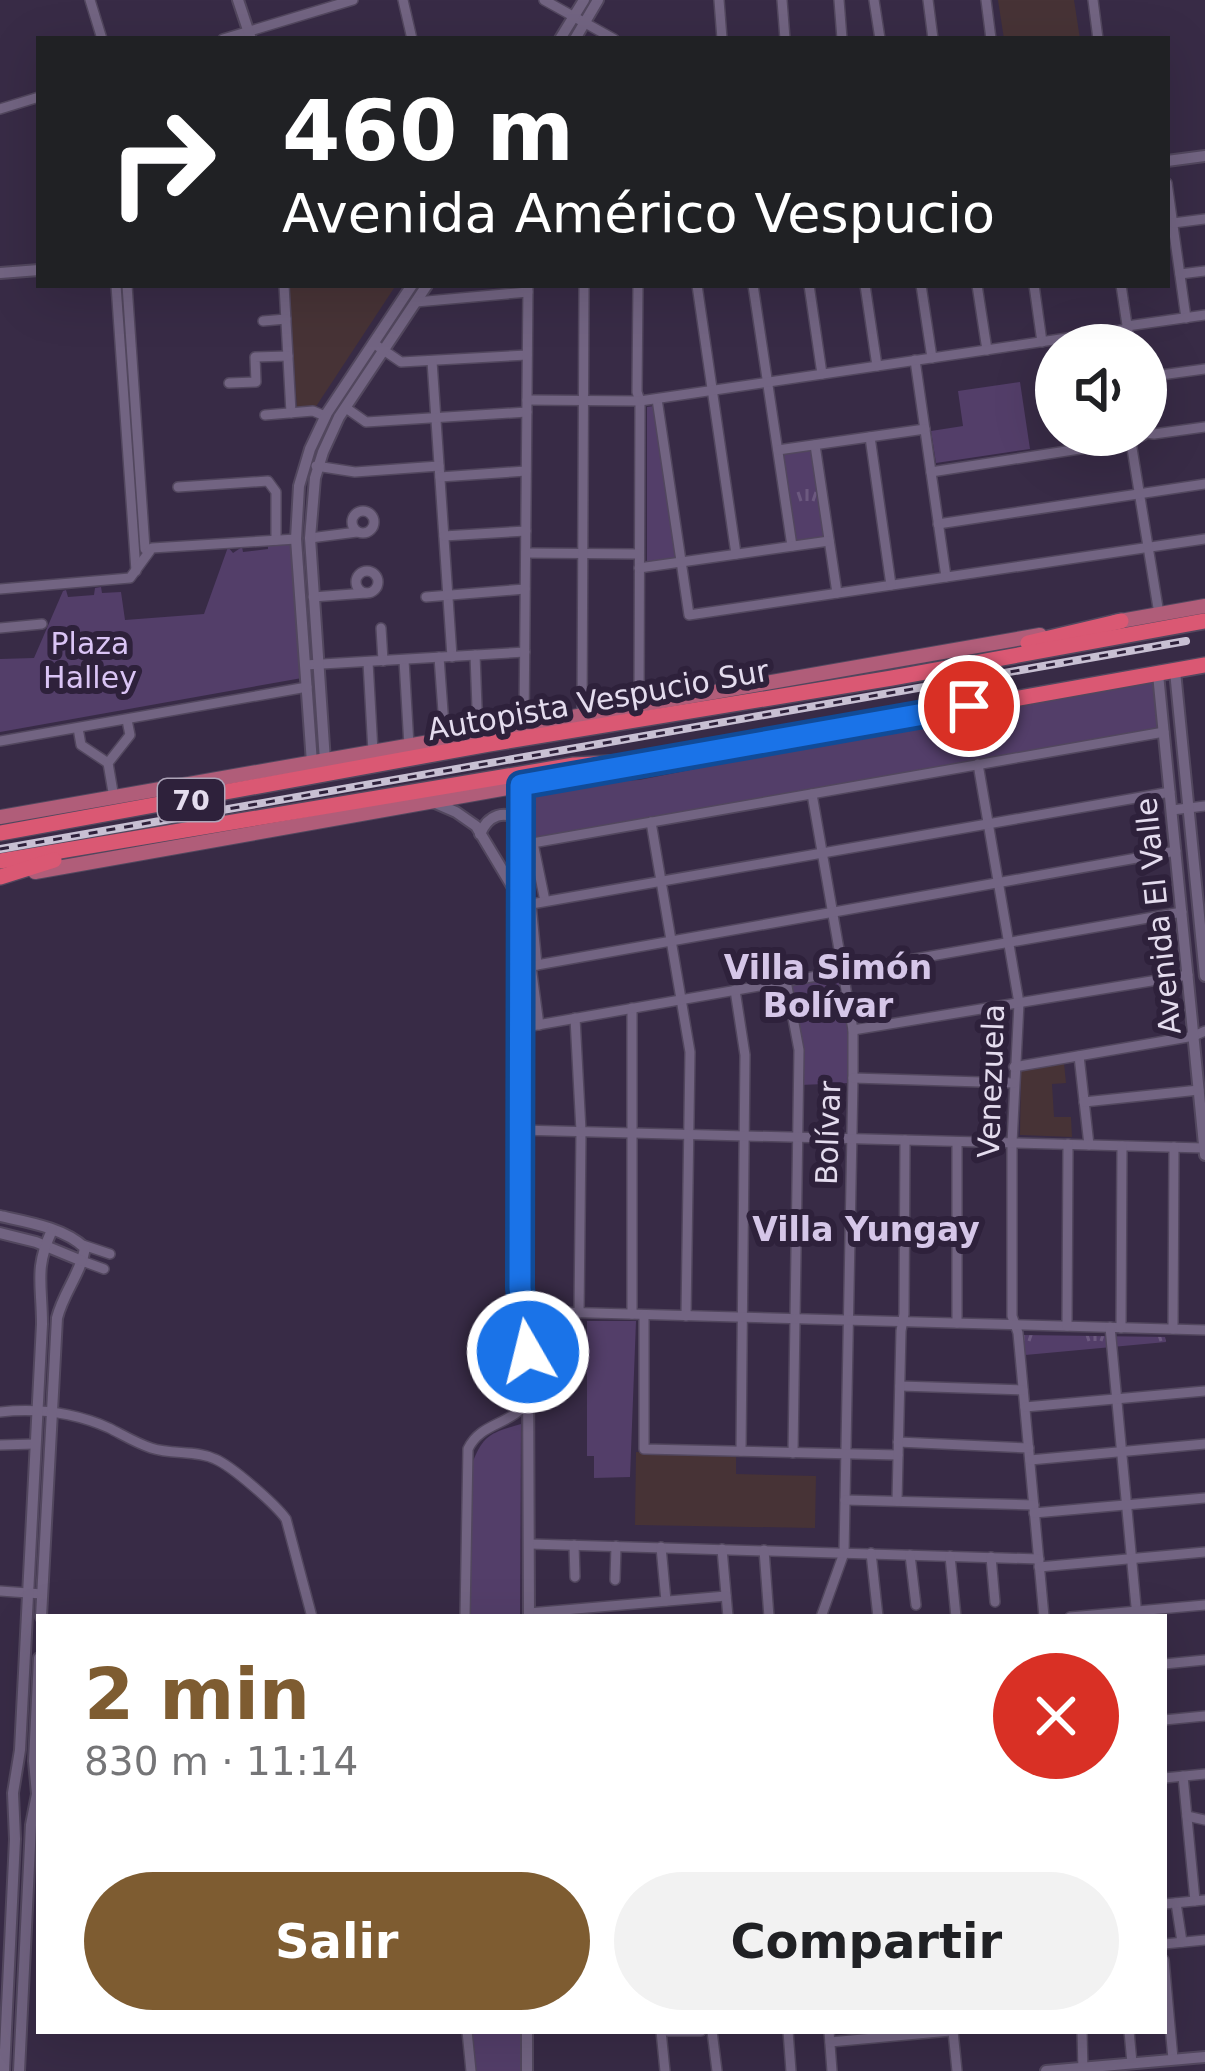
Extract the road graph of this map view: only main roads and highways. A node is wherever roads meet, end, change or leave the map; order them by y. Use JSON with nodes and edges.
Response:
{"nodes":[{"id":1,"x":1205,"y":606,"type":"edge"},
{"id":2,"x":1120,"y":621,"type":"junction"},
{"id":3,"x":1205,"y":621,"type":"edge"},
{"id":4,"x":1205,"y":665,"type":"edge"},
{"id":5,"x":892,"y":678,"type":"junction"},
{"id":6,"x":670,"y":760,"type":"junction"},
{"id":7,"x":0,"y":817,"type":"edge"},
{"id":8,"x":0,"y":833,"type":"edge"},
{"id":9,"x":110,"y":842,"type":"junction"},
{"id":10,"x":0,"y":861,"type":"edge"},
{"id":11,"x":0,"y":877,"type":"edge"}],
"edges":[{"from":1,"to":2,"type":"main road"},
{"from":2,"to":5,"type":"highway"},
{"from":2,"to":7,"type":"main road"},
{"from":3,"to":5,"type":"highway","name":"Autopista Vespucio Sur","number":"70"},
{"from":4,"to":6,"type":"highway","number":"70"},
{"from":5,"to":8,"type":"highway","name":"Autopista Vespucio Sur","number":"70"},
{"from":6,"to":9,"type":"highway","name":"Autopista Vespucio Sur","number":"70"},
{"from":6,"to":11,"type":"main road"},
{"from":9,"to":10,"type":"highway","name":"Autopista Vespucio Sur","number":"70"},
{"from":9,"to":11,"type":"highway"}]}
